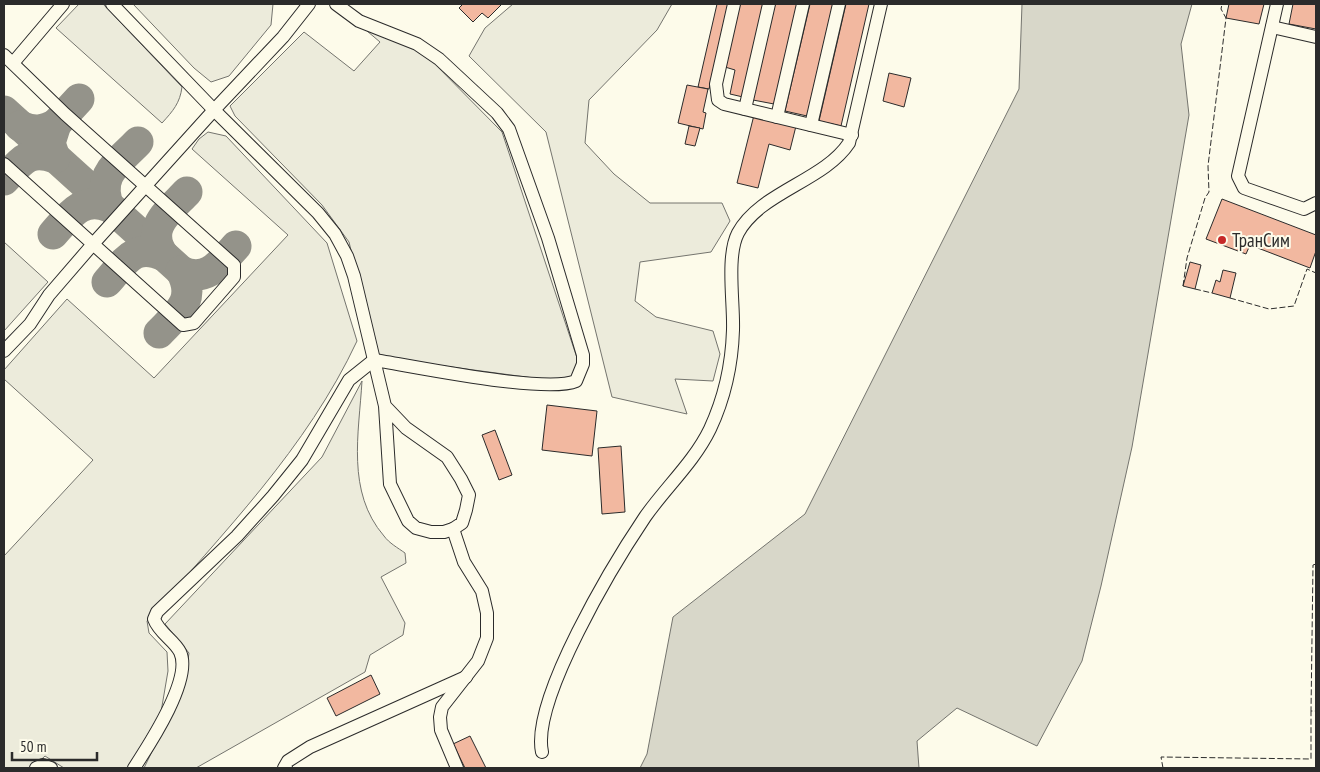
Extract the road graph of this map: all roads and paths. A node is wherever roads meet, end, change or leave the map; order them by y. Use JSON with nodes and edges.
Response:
{"nodes":[{"id":1,"x":63,"y":4,"type":"edge"},
{"id":2,"x":112,"y":4,"type":"edge"},
{"id":3,"x":309,"y":4,"type":"edge"},
{"id":4,"x":336,"y":4,"type":"edge"},
{"id":5,"x":734,"y":4,"type":"edge"},
{"id":6,"x":769,"y":4,"type":"edge"},
{"id":7,"x":803,"y":4,"type":"edge"},
{"id":8,"x":839,"y":4,"type":"edge"},
{"id":9,"x":881,"y":4,"type":"edge"},
{"id":10,"x":1278,"y":4,"type":"edge"},
{"id":11,"x":1272,"y":27,"type":"junction"},
{"id":12,"x":1316,"y":37,"type":"edge"},
{"id":13,"x":8,"y":59,"type":"edge"},
{"id":14,"x":745,"y":109,"type":"junction"},
{"id":15,"x":214,"y":110,"type":"junction"},
{"id":16,"x":777,"y":117,"type":"junction"},
{"id":17,"x":811,"y":126,"type":"junction"},
{"id":18,"x":852,"y":135,"type":"junction"},
{"id":19,"x":4,"y":164,"type":"edge"},
{"id":20,"x":145,"y":185,"type":"junction"},
{"id":21,"x":1316,"y":203,"type":"edge"},
{"id":22,"x":93,"y":244,"type":"junction"},
{"id":23,"x":4,"y":351,"type":"edge"},
{"id":24,"x":374,"y":360,"type":"junction"},
{"id":25,"x":386,"y":406,"type":"junction"},
{"id":26,"x":453,"y":529,"type":"junction"},
{"id":27,"x":467,"y":676,"type":"junction"},
{"id":28,"x":542,"y":752,"type":"dead end"},
{"id":29,"x":36,"y":768,"type":"edge"},
{"id":30,"x":52,"y":768,"type":"edge"},
{"id":31,"x":134,"y":768,"type":"edge"},
{"id":32,"x":284,"y":768,"type":"edge"},
{"id":33,"x":457,"y":768,"type":"edge"}],
"edges":[{"from":1,"to":13,"type":"street"},
{"from":2,"to":15,"type":"street"},
{"from":3,"to":15,"type":"street"},
{"from":4,"to":24,"type":"street"},
{"from":5,"to":14,"type":"street"},
{"from":6,"to":14,"type":"street"},
{"from":7,"to":16,"type":"street"},
{"from":8,"to":17,"type":"street"},
{"from":9,"to":18,"type":"street"},
{"from":10,"to":11,"type":"street"},
{"from":11,"to":12,"type":"street"},
{"from":11,"to":21,"type":"street"},
{"from":13,"to":20,"type":"street"},
{"from":14,"to":16,"type":"street"},
{"from":15,"to":20,"type":"street"},
{"from":15,"to":24,"type":"street"},
{"from":16,"to":17,"type":"street"},
{"from":17,"to":18,"type":"street"},
{"from":18,"to":28,"type":"street"},
{"from":19,"to":22,"type":"street"},
{"from":20,"to":22,"type":"street"},
{"from":20,"to":22,"type":"street"},
{"from":22,"to":23,"type":"street"},
{"from":24,"to":25,"type":"street"},
{"from":24,"to":31,"type":"street"},
{"from":25,"to":26,"type":"street"},
{"from":25,"to":26,"type":"street"},
{"from":26,"to":27,"type":"street"},
{"from":27,"to":32,"type":"street"},
{"from":27,"to":33,"type":"street"},
{"from":29,"to":30,"type":"street"}]}
